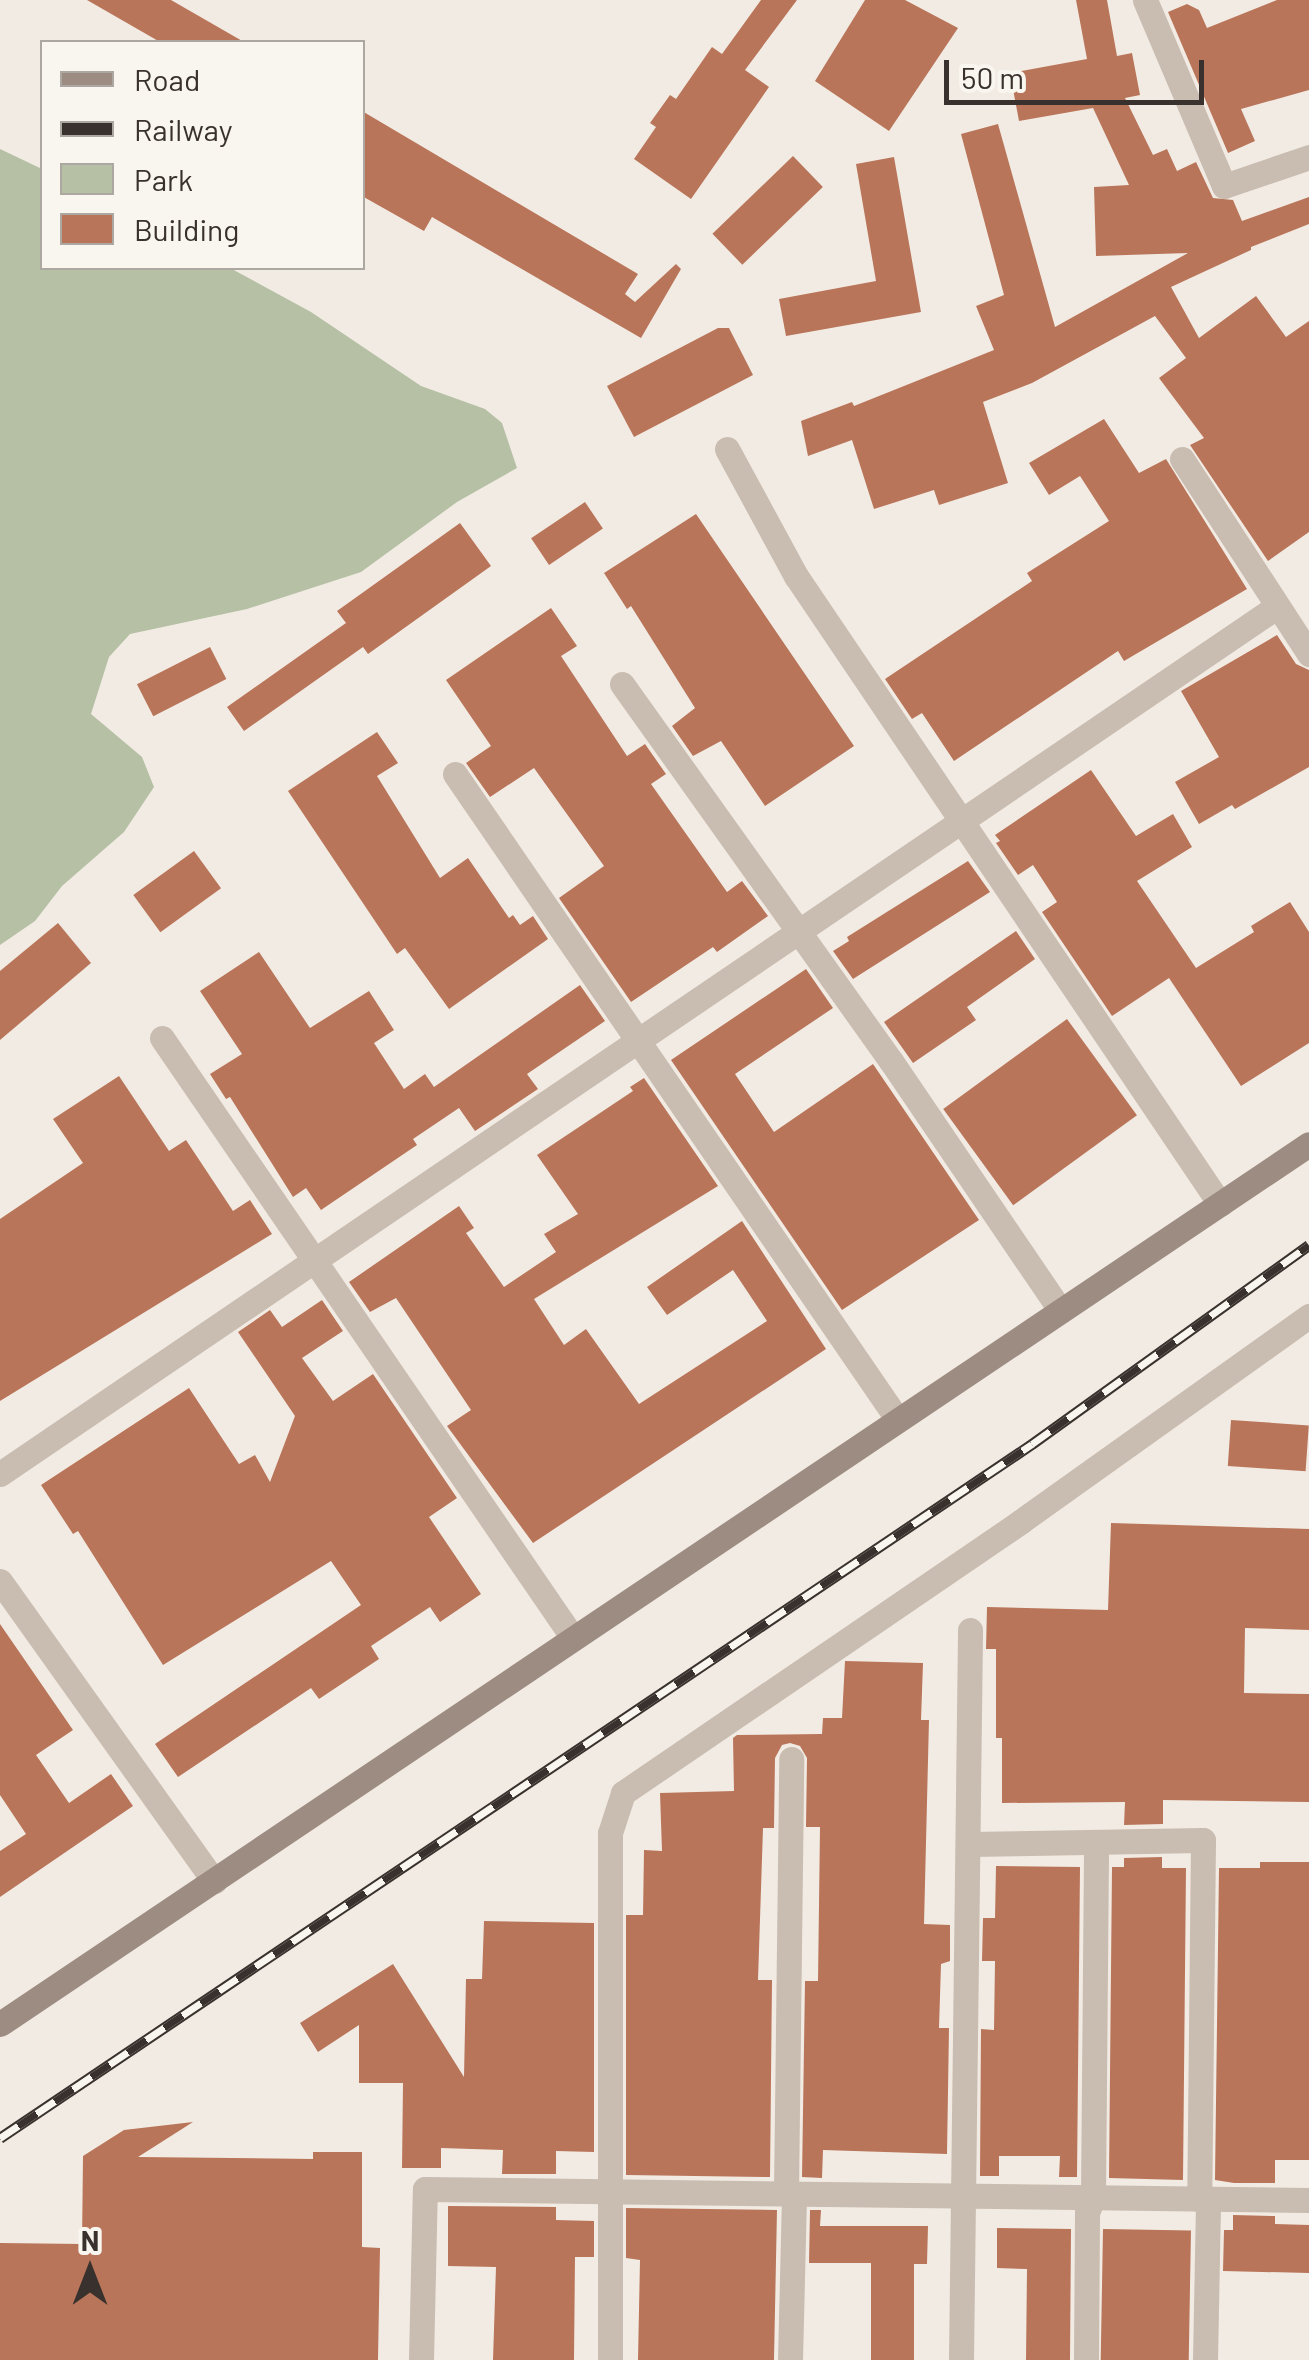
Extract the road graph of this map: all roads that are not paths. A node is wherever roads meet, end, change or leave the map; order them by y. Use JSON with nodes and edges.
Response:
{"nodes":[{"id":1,"x":1145,"y":0,"type":"edge"},
{"id":2,"x":1309,"y":157,"type":"edge"},
{"id":3,"x":727,"y":449,"type":"dead end"},
{"id":4,"x":1182,"y":460,"type":"dead end"},
{"id":5,"x":1276,"y":607,"type":"junction"},
{"id":6,"x":1309,"y":654,"type":"edge"},
{"id":7,"x":622,"y":684,"type":"dead end"},
{"id":8,"x":455,"y":774,"type":"dead end"},
{"id":9,"x":959,"y":823,"type":"junction"},
{"id":10,"x":799,"y":932,"type":"junction"},
{"id":11,"x":162,"y":1038,"type":"dead end"},
{"id":12,"x":639,"y":1042,"type":"junction"},
{"id":13,"x":1309,"y":1144,"type":"edge"},
{"id":14,"x":1220,"y":1204,"type":"junction"},
{"id":15,"x":316,"y":1262,"type":"junction"},
{"id":16,"x":1061,"y":1311,"type":"junction"},
{"id":17,"x":1309,"y":1316,"type":"edge"},
{"id":18,"x":898,"y":1420,"type":"junction"},
{"id":19,"x":0,"y":1474,"type":"edge"},
{"id":20,"x":0,"y":1581,"type":"edge"},
{"id":21,"x":970,"y":1630,"type":"dead end"},
{"id":22,"x":573,"y":1638,"type":"junction"},
{"id":23,"x":791,"y":1758,"type":"dead end"},
{"id":24,"x":1096,"y":1842,"type":"junction"},
{"id":25,"x":968,"y":1844,"type":"junction"},
{"id":26,"x":214,"y":1880,"type":"junction"},
{"id":27,"x":1,"y":2022,"type":"edge"},
{"id":28,"x":607,"y":2191,"type":"junction"},
{"id":29,"x":790,"y":2193,"type":"junction"},
{"id":30,"x":963,"y":2196,"type":"junction"},
{"id":31,"x":1093,"y":2197,"type":"junction"},
{"id":32,"x":1204,"y":2199,"type":"junction"},
{"id":33,"x":1309,"y":2200,"type":"edge"},
{"id":34,"x":421,"y":2360,"type":"edge"},
{"id":35,"x":610,"y":2360,"type":"edge"},
{"id":36,"x":790,"y":2360,"type":"edge"},
{"id":37,"x":961,"y":2360,"type":"edge"},
{"id":38,"x":1086,"y":2360,"type":"edge"},
{"id":39,"x":1205,"y":2360,"type":"edge"}],
"edges":[{"from":1,"to":2,"type":"street"},
{"from":3,"to":9,"type":"street"},
{"from":4,"to":5,"type":"street"},
{"from":5,"to":6,"type":"street"},
{"from":5,"to":9,"type":"street"},
{"from":7,"to":10,"type":"street"},
{"from":8,"to":12,"type":"street"},
{"from":9,"to":10,"type":"street"},
{"from":9,"to":14,"type":"street"},
{"from":10,"to":12,"type":"street"},
{"from":10,"to":16,"type":"street"},
{"from":11,"to":15,"type":"street"},
{"from":12,"to":15,"type":"street"},
{"from":12,"to":18,"type":"street"},
{"from":13,"to":14,"type":"main road"},
{"from":14,"to":16,"type":"main road"},
{"from":15,"to":19,"type":"street"},
{"from":15,"to":22,"type":"street"},
{"from":16,"to":18,"type":"main road"},
{"from":17,"to":28,"type":"street"},
{"from":18,"to":22,"type":"main road"},
{"from":20,"to":26,"type":"street"},
{"from":21,"to":25,"type":"street"},
{"from":22,"to":26,"type":"main road"},
{"from":23,"to":29,"type":"street"},
{"from":24,"to":25,"type":"street"},
{"from":24,"to":31,"type":"street"},
{"from":24,"to":32,"type":"street"},
{"from":25,"to":30,"type":"street"},
{"from":26,"to":27,"type":"main road"},
{"from":28,"to":29,"type":"street"},
{"from":28,"to":34,"type":"street"},
{"from":28,"to":35,"type":"street"},
{"from":29,"to":30,"type":"street"},
{"from":29,"to":36,"type":"street"},
{"from":30,"to":31,"type":"street"},
{"from":30,"to":37,"type":"street"},
{"from":31,"to":32,"type":"street"},
{"from":31,"to":38,"type":"street"},
{"from":32,"to":33,"type":"street"},
{"from":32,"to":39,"type":"street"}]}
